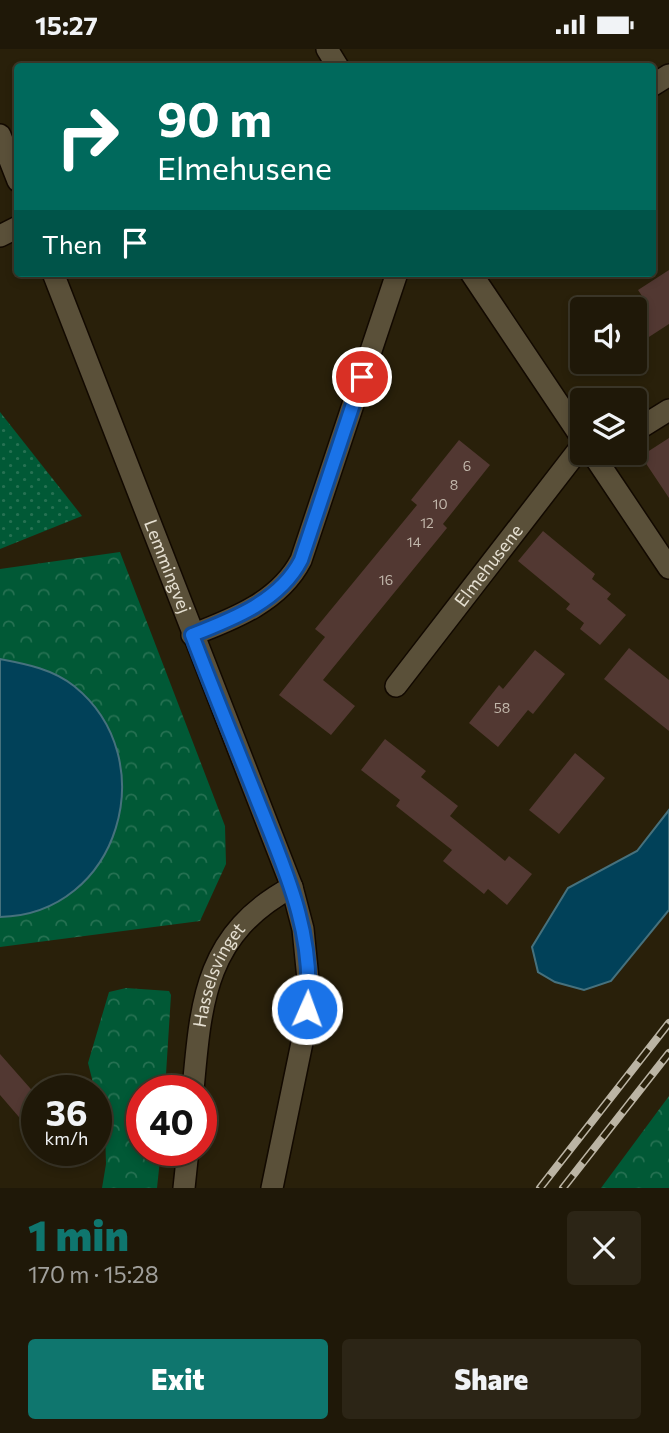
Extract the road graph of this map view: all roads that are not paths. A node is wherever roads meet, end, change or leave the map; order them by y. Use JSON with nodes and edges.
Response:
{"nodes":[{"id":1,"x":0,"y":135,"type":"edge"},
{"id":2,"x":14,"y":171,"type":"edge"},
{"id":3,"x":55,"y":277,"type":"edge"},
{"id":4,"x":396,"y":277,"type":"edge"},
{"id":5,"x":474,"y":277,"type":"edge"},
{"id":6,"x":669,"y":409,"type":"edge"},
{"id":7,"x":570,"y":419,"type":"edge"},
{"id":8,"x":647,"y":423,"type":"edge"},
{"id":9,"x":577,"y":465,"type":"edge"},
{"id":10,"x":601,"y":465,"type":"edge"},
{"id":11,"x":669,"y":568,"type":"edge"},
{"id":12,"x":192,"y":635,"type":"junction"},
{"id":13,"x":396,"y":687,"type":"dead end"},
{"id":14,"x":292,"y":887,"type":"junction"},
{"id":15,"x":194,"y":1075,"type":"edge"},
{"id":16,"x":186,"y":1166,"type":"edge"},
{"id":17,"x":184,"y":1188,"type":"edge"},
{"id":18,"x":272,"y":1188,"type":"edge"}],
"edges":[{"from":1,"to":2,"type":"street"},
{"from":3,"to":12,"type":"street","name":"Lemmingvej"},
{"from":4,"to":12,"type":"street"},
{"from":5,"to":7,"type":"street"},
{"from":6,"to":8,"type":"street"},
{"from":9,"to":13,"type":"street","name":"Elmehusene"},
{"from":10,"to":11,"type":"street"},
{"from":12,"to":14,"type":"street","name":"Lemmingvej"},
{"from":14,"to":15,"type":"street","name":"Hasselsvinget"},
{"from":14,"to":18,"type":"street","name":"Lemmingvej"},
{"from":16,"to":17,"type":"street"}]}
